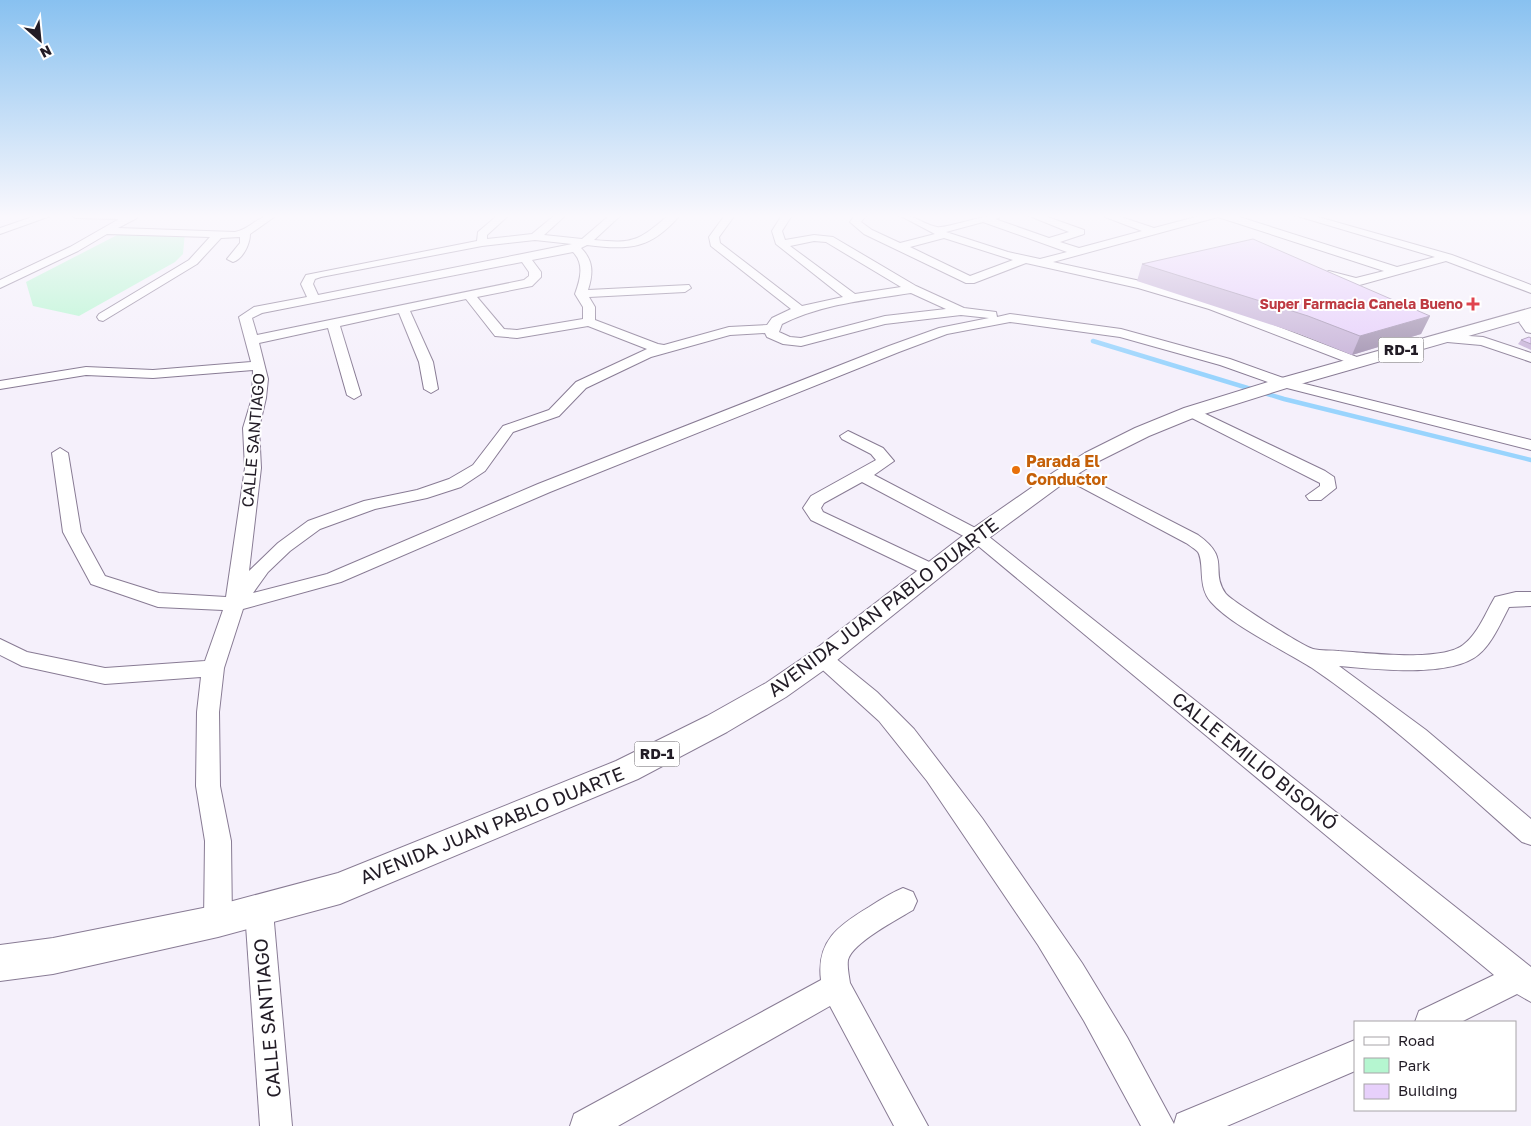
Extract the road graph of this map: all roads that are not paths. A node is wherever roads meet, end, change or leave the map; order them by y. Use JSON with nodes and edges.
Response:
{"nodes":[{"id":1,"x":32,"y":268,"type":"edge"},
{"id":2,"x":184,"y":268,"type":"edge"},
{"id":3,"x":352,"y":268,"type":"edge"},
{"id":4,"x":482,"y":268,"type":"edge"},
{"id":5,"x":532,"y":268,"type":"edge"},
{"id":6,"x":587,"y":268,"type":"edge"},
{"id":7,"x":745,"y":268,"type":"edge"},
{"id":8,"x":812,"y":268,"type":"edge"},
{"id":9,"x":876,"y":268,"type":"edge"},
{"id":10,"x":943,"y":268,"type":"edge"},
{"id":11,"x":1004,"y":268,"type":"edge"},
{"id":12,"x":1061,"y":268,"type":"edge"},
{"id":13,"x":1386,"y":268,"type":"edge"},
{"id":14,"x":1409,"y":268,"type":"edge"},
{"id":15,"x":1475,"y":268,"type":"edge"},
{"id":16,"x":1134,"y":270,"type":"dead end"},
{"id":17,"x":1321,"y":271,"type":"edge"},
{"id":18,"x":1396,"y":271,"type":"junction"},
{"id":19,"x":1106,"y":277,"type":"junction"},
{"id":20,"x":1,"y":283,"type":"edge"},
{"id":21,"x":685,"y":288,"type":"dead end"},
{"id":22,"x":912,"y":289,"type":"junction"},
{"id":23,"x":1531,"y":289,"type":"edge"},
{"id":24,"x":581,"y":294,"type":"junction"},
{"id":25,"x":470,"y":295,"type":"junction"},
{"id":26,"x":853,"y":298,"type":"junction"},
{"id":27,"x":316,"y":300,"type":"junction"},
{"id":28,"x":403,"y":309,"type":"junction"},
{"id":29,"x":800,"y":310,"type":"junction"},
{"id":30,"x":961,"y":311,"type":"junction"},
{"id":31,"x":1531,"y":313,"type":"edge"},
{"id":32,"x":102,"y":317,"type":"dead end"},
{"id":33,"x":1010,"y":318,"type":"junction"},
{"id":34,"x":589,"y":322,"type":"junction"},
{"id":35,"x":333,"y":323,"type":"junction"},
{"id":36,"x":772,"y":329,"type":"junction"},
{"id":37,"x":1531,"y":329,"type":"edge"},
{"id":38,"x":1441,"y":338,"type":"junction"},
{"id":39,"x":252,"y":340,"type":"junction"},
{"id":40,"x":668,"y":349,"type":"junction"},
{"id":41,"x":1531,"y":358,"type":"edge"},
{"id":42,"x":1357,"y":362,"type":"junction"},
{"id":43,"x":259,"y":364,"type":"junction"},
{"id":44,"x":0,"y":385,"type":"edge"},
{"id":45,"x":1278,"y":385,"type":"junction"},
{"id":46,"x":432,"y":389,"type":"dead end"},
{"id":47,"x":354,"y":395,"type":"dead end"},
{"id":48,"x":1191,"y":412,"type":"junction"},
{"id":49,"x":848,"y":436,"type":"dead end"},
{"id":50,"x":1531,"y":445,"type":"edge"},
{"id":51,"x":60,"y":454,"type":"dead end"},
{"id":52,"x":1066,"y":472,"type":"junction"},
{"id":53,"x":862,"y":475,"type":"junction"},
{"id":54,"x":1316,"y":496,"type":"dead end"},
{"id":55,"x":977,"y":536,"type":"junction"},
{"id":56,"x":933,"y":571,"type":"junction"},
{"id":57,"x":1531,"y":599,"type":"edge"},
{"id":58,"x":234,"y":604,"type":"junction"},
{"id":59,"x":0,"y":646,"type":"edge"},
{"id":60,"x":1308,"y":656,"type":"junction"},
{"id":61,"x":822,"y":658,"type":"junction"},
{"id":62,"x":213,"y":668,"type":"junction"},
{"id":63,"x":1531,"y":834,"type":"edge"},
{"id":64,"x":903,"y":901,"type":"dead end"},
{"id":65,"x":258,"y":911,"type":"junction"},
{"id":66,"x":218,"y":921,"type":"junction"},
{"id":67,"x":0,"y":963,"type":"edge"},
{"id":68,"x":1526,"y":982,"type":"edge"},
{"id":69,"x":836,"y":987,"type":"junction"},
{"id":70,"x":1432,"y":1021,"type":"edge"},
{"id":71,"x":1354,"y":1055,"type":"edge"},
{"id":72,"x":276,"y":1126,"type":"edge"},
{"id":73,"x":586,"y":1126,"type":"edge"},
{"id":74,"x":912,"y":1126,"type":"edge"},
{"id":75,"x":1158,"y":1126,"type":"edge"},
{"id":76,"x":1189,"y":1126,"type":"edge"}],
"edges":[{"from":1,"to":20,"type":"street"},
{"from":2,"to":32,"type":"street"},
{"from":3,"to":27,"type":"street"},
{"from":4,"to":27,"type":"street","name":"CALLE SANTIAGO"},
{"from":5,"to":25,"type":"street"},
{"from":6,"to":24,"type":"street"},
{"from":7,"to":29,"type":"street"},
{"from":8,"to":26,"type":"street"},
{"from":9,"to":22,"type":"street"},
{"from":10,"to":11,"type":"street"},
{"from":12,"to":19,"type":"street"},
{"from":13,"to":18,"type":"street"},
{"from":14,"to":18,"type":"street"},
{"from":15,"to":23,"type":"street"},
{"from":16,"to":19,"type":"street"},
{"from":17,"to":18,"type":"street"},
{"from":19,"to":42,"type":"street"},
{"from":21,"to":24,"type":"street"},
{"from":22,"to":26,"type":"street"},
{"from":22,"to":30,"type":"street"},
{"from":24,"to":34,"type":"street"},
{"from":25,"to":28,"type":"street"},
{"from":25,"to":34,"type":"street"},
{"from":26,"to":29,"type":"street"},
{"from":27,"to":39,"type":"street","name":"CALLE SANTIAGO"},
{"from":28,"to":35,"type":"street"},
{"from":28,"to":46,"type":"street"},
{"from":29,"to":36,"type":"street"},
{"from":30,"to":33,"type":"street"},
{"from":30,"to":36,"type":"street"},
{"from":31,"to":37,"type":"street"},
{"from":31,"to":38,"type":"main road","number":"RD-1"},
{"from":33,"to":45,"type":"street"},
{"from":33,"to":58,"type":"street"},
{"from":34,"to":40,"type":"street"},
{"from":35,"to":39,"type":"street"},
{"from":35,"to":47,"type":"street"},
{"from":36,"to":40,"type":"street"},
{"from":38,"to":41,"type":"street"},
{"from":38,"to":42,"type":"main road","number":"RD-1"},
{"from":39,"to":43,"type":"street","name":"CALLE SANTIAGO"},
{"from":40,"to":58,"type":"street"},
{"from":42,"to":45,"type":"main road","number":"RD-1"},
{"from":43,"to":44,"type":"street"},
{"from":43,"to":58,"type":"street","name":"CALLE SANTIAGO"},
{"from":45,"to":48,"type":"main road","name":"AVENIDA JUAN PABLO DUARTE","number":"RD-1"},
{"from":45,"to":50,"type":"street"},
{"from":48,"to":52,"type":"main road","name":"AVENIDA JUAN PABLO DUARTE","number":"RD-1"},
{"from":48,"to":54,"type":"street"},
{"from":49,"to":53,"type":"street"},
{"from":51,"to":58,"type":"street"},
{"from":52,"to":55,"type":"main road","name":"AVENIDA JUAN PABLO DUARTE","number":"RD-1"},
{"from":52,"to":60,"type":"street"},
{"from":53,"to":55,"type":"street","name":"CALLE EMILIO BISONÓ"},
{"from":53,"to":56,"type":"street"},
{"from":55,"to":56,"type":"main road","name":"AVENIDA JUAN PABLO DUARTE","number":"RD-1"},
{"from":55,"to":68,"type":"street","name":"CALLE EMILIO BISONÓ"},
{"from":56,"to":61,"type":"main road","name":"AVENIDA JUAN PABLO DUARTE","number":"RD-1"},
{"from":57,"to":60,"type":"street"},
{"from":58,"to":62,"type":"street","name":"CALLE SANTIAGO"},
{"from":59,"to":62,"type":"street"},
{"from":60,"to":63,"type":"street"},
{"from":61,"to":65,"type":"main road","name":"AVENIDA JUAN PABLO DUARTE","number":"RD-1"},
{"from":61,"to":75,"type":"street"},
{"from":62,"to":66,"type":"street","name":"CALLE SANTIAGO"},
{"from":64,"to":69,"type":"street"},
{"from":65,"to":66,"type":"main road","name":"AVENIDA JUAN PABLO DUARTE","number":"RD-1"},
{"from":65,"to":72,"type":"street","name":"CALLE SANTIAGO"},
{"from":66,"to":67,"type":"main road","name":"AVENIDA JUAN PABLO DUARTE","number":"RD-1"},
{"from":68,"to":70,"type":"street"},
{"from":69,"to":73,"type":"street"},
{"from":69,"to":74,"type":"street"},
{"from":71,"to":76,"type":"street"}]}
